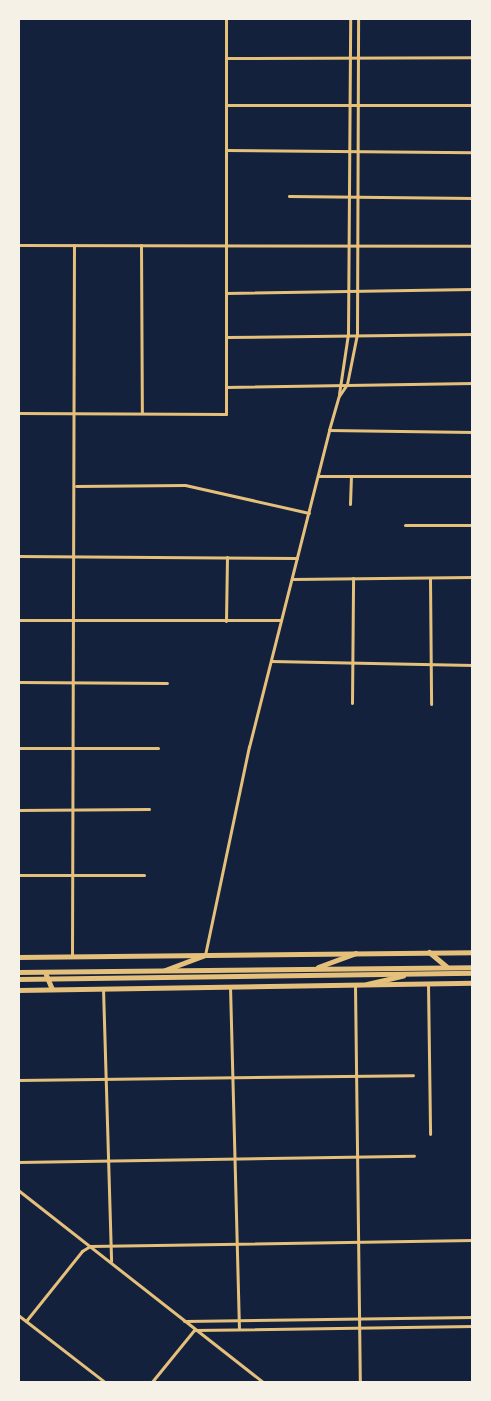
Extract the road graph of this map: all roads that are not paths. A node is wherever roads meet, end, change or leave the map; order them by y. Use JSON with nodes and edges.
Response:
{"nodes":[{"id":1,"x":226,"y":18,"type":"edge"},
{"id":2,"x":350,"y":18,"type":"edge"},
{"id":3,"x":358,"y":18,"type":"edge"},
{"id":4,"x":473,"y":57,"type":"edge"},
{"id":5,"x":226,"y":58,"type":"junction"},
{"id":6,"x":350,"y":58,"type":"junction"},
{"id":7,"x":358,"y":58,"type":"junction"},
{"id":8,"x":226,"y":105,"type":"junction"},
{"id":9,"x":350,"y":105,"type":"junction"},
{"id":10,"x":359,"y":105,"type":"junction"},
{"id":11,"x":473,"y":105,"type":"edge"},
{"id":12,"x":226,"y":150,"type":"junction"},
{"id":13,"x":350,"y":151,"type":"junction"},
{"id":14,"x":359,"y":151,"type":"junction"},
{"id":15,"x":473,"y":152,"type":"edge"},
{"id":16,"x":289,"y":196,"type":"dead end"},
{"id":17,"x":349,"y":197,"type":"junction"},
{"id":18,"x":358,"y":197,"type":"junction"},
{"id":19,"x":473,"y":198,"type":"edge"},
{"id":20,"x":18,"y":245,"type":"edge"},
{"id":21,"x":74,"y":245,"type":"junction"},
{"id":22,"x":141,"y":245,"type":"junction"},
{"id":23,"x":226,"y":245,"type":"junction"},
{"id":24,"x":349,"y":246,"type":"junction"},
{"id":25,"x":358,"y":246,"type":"junction"},
{"id":26,"x":473,"y":246,"type":"edge"},
{"id":27,"x":358,"y":289,"type":"junction"},
{"id":28,"x":473,"y":289,"type":"edge"},
{"id":29,"x":349,"y":290,"type":"junction"},
{"id":30,"x":226,"y":293,"type":"junction"},
{"id":31,"x":348,"y":334,"type":"junction"},
{"id":32,"x":357,"y":334,"type":"junction"},
{"id":33,"x":473,"y":334,"type":"edge"},
{"id":34,"x":226,"y":337,"type":"junction"},
{"id":35,"x":338,"y":383,"type":"junction"},
{"id":36,"x":473,"y":383,"type":"edge"},
{"id":37,"x":347,"y":384,"type":"junction"},
{"id":38,"x":226,"y":387,"type":"junction"},
{"id":39,"x":339,"y":396,"type":"junction"},
{"id":40,"x":18,"y":413,"type":"edge"},
{"id":41,"x":76,"y":413,"type":"junction"},
{"id":42,"x":142,"y":414,"type":"junction"},
{"id":43,"x":330,"y":430,"type":"junction"},
{"id":44,"x":473,"y":432,"type":"edge"},
{"id":45,"x":318,"y":476,"type":"junction"},
{"id":46,"x":473,"y":476,"type":"edge"},
{"id":47,"x":351,"y":477,"type":"junction"},
{"id":48,"x":76,"y":486,"type":"junction"},
{"id":49,"x":351,"y":504,"type":"dead end"},
{"id":50,"x":309,"y":513,"type":"junction"},
{"id":51,"x":405,"y":525,"type":"dead end"},
{"id":52,"x":473,"y":525,"type":"edge"},
{"id":53,"x":18,"y":556,"type":"edge"},
{"id":54,"x":75,"y":557,"type":"junction"},
{"id":55,"x":227,"y":557,"type":"junction"},
{"id":56,"x":297,"y":558,"type":"junction"},
{"id":57,"x":473,"y":577,"type":"edge"},
{"id":58,"x":352,"y":578,"type":"junction"},
{"id":59,"x":430,"y":578,"type":"junction"},
{"id":60,"x":292,"y":579,"type":"junction"},
{"id":61,"x":18,"y":620,"type":"edge"},
{"id":62,"x":281,"y":620,"type":"junction"},
{"id":63,"x":75,"y":621,"type":"junction"},
{"id":64,"x":226,"y":621,"type":"junction"},
{"id":65,"x":271,"y":661,"type":"junction"},
{"id":66,"x":473,"y":664,"type":"edge"},
{"id":67,"x":353,"y":665,"type":"junction"},
{"id":68,"x":431,"y":665,"type":"junction"},
{"id":69,"x":18,"y":682,"type":"edge"},
{"id":70,"x":74,"y":682,"type":"junction"},
{"id":71,"x":167,"y":683,"type":"dead end"},
{"id":72,"x":352,"y":703,"type":"dead end"},
{"id":73,"x":431,"y":704,"type":"dead end"},
{"id":74,"x":18,"y":748,"type":"edge"},
{"id":75,"x":74,"y":748,"type":"junction"},
{"id":76,"x":158,"y":748,"type":"dead end"},
{"id":77,"x":149,"y":809,"type":"dead end"},
{"id":78,"x":18,"y":810,"type":"edge"},
{"id":79,"x":73,"y":810,"type":"junction"},
{"id":80,"x":18,"y":875,"type":"edge"},
{"id":81,"x":73,"y":875,"type":"junction"},
{"id":82,"x":144,"y":875,"type":"dead end"},
{"id":83,"x":429,"y":952,"type":"junction"},
{"id":84,"x":473,"y":952,"type":"edge"},
{"id":85,"x":356,"y":953,"type":"junction"},
{"id":86,"x":205,"y":954,"type":"junction"},
{"id":87,"x":72,"y":956,"type":"junction"},
{"id":88,"x":18,"y":957,"type":"edge"},
{"id":89,"x":447,"y":967,"type":"junction"},
{"id":90,"x":473,"y":967,"type":"edge"},
{"id":91,"x":313,"y":969,"type":"junction"},
{"id":92,"x":164,"y":970,"type":"junction"},
{"id":93,"x":18,"y":972,"type":"edge"},
{"id":94,"x":49,"y":972,"type":"junction"},
{"id":95,"x":473,"y":973,"type":"edge"},
{"id":96,"x":412,"y":974,"type":"junction"},
{"id":97,"x":46,"y":978,"type":"junction"},
{"id":98,"x":18,"y":979,"type":"edge"},
{"id":99,"x":473,"y":983,"type":"edge"},
{"id":100,"x":367,"y":984,"type":"junction"},
{"id":101,"x":428,"y":984,"type":"junction"},
{"id":102,"x":355,"y":985,"type":"junction"},
{"id":103,"x":230,"y":986,"type":"junction"},
{"id":104,"x":103,"y":988,"type":"junction"},
{"id":105,"x":52,"y":989,"type":"junction"},
{"id":106,"x":18,"y":990,"type":"edge"},
{"id":107,"x":413,"y":1075,"type":"dead end"},
{"id":108,"x":357,"y":1076,"type":"junction"},
{"id":109,"x":233,"y":1077,"type":"junction"},
{"id":110,"x":106,"y":1078,"type":"junction"},
{"id":111,"x":18,"y":1080,"type":"edge"},
{"id":112,"x":430,"y":1134,"type":"dead end"},
{"id":113,"x":414,"y":1156,"type":"dead end"},
{"id":114,"x":358,"y":1157,"type":"junction"},
{"id":115,"x":110,"y":1159,"type":"junction"},
{"id":116,"x":235,"y":1160,"type":"junction"},
{"id":117,"x":18,"y":1162,"type":"edge"},
{"id":118,"x":18,"y":1190,"type":"edge"},
{"id":119,"x":473,"y":1240,"type":"edge"},
{"id":120,"x":358,"y":1241,"type":"junction"},
{"id":121,"x":111,"y":1244,"type":"junction"},
{"id":122,"x":237,"y":1245,"type":"junction"},
{"id":123,"x":90,"y":1246,"type":"junction"},
{"id":124,"x":111,"y":1261,"type":"junction"},
{"id":125,"x":18,"y":1315,"type":"edge"},
{"id":126,"x":473,"y":1317,"type":"edge"},
{"id":127,"x":359,"y":1318,"type":"junction"},
{"id":128,"x":239,"y":1320,"type":"junction"},
{"id":129,"x":26,"y":1321,"type":"junction"},
{"id":130,"x":183,"y":1321,"type":"junction"},
{"id":131,"x":473,"y":1326,"type":"edge"},
{"id":132,"x":360,"y":1328,"type":"junction"},
{"id":133,"x":239,"y":1329,"type":"junction"},
{"id":134,"x":194,"y":1330,"type":"junction"},
{"id":135,"x":105,"y":1383,"type":"edge"},
{"id":136,"x":151,"y":1383,"type":"edge"},
{"id":137,"x":264,"y":1383,"type":"edge"},
{"id":138,"x":360,"y":1383,"type":"edge"}],
"edges":[{"from":1,"to":5,"type":"street"},
{"from":2,"to":6,"type":"street"},
{"from":3,"to":7,"type":"street"},
{"from":4,"to":7,"type":"street"},
{"from":5,"to":6,"type":"street"},
{"from":5,"to":8,"type":"street"},
{"from":6,"to":7,"type":"street"},
{"from":6,"to":9,"type":"street"},
{"from":7,"to":10,"type":"street"},
{"from":8,"to":9,"type":"street"},
{"from":8,"to":12,"type":"street"},
{"from":9,"to":10,"type":"street"},
{"from":9,"to":13,"type":"street"},
{"from":10,"to":11,"type":"street"},
{"from":10,"to":14,"type":"street"},
{"from":12,"to":13,"type":"street"},
{"from":12,"to":23,"type":"street"},
{"from":13,"to":14,"type":"street"},
{"from":13,"to":17,"type":"street"},
{"from":14,"to":15,"type":"street"},
{"from":14,"to":18,"type":"street"},
{"from":16,"to":17,"type":"street"},
{"from":17,"to":18,"type":"street"},
{"from":17,"to":24,"type":"street"},
{"from":18,"to":19,"type":"street"},
{"from":18,"to":25,"type":"street"},
{"from":20,"to":21,"type":"street"},
{"from":21,"to":22,"type":"street"},
{"from":21,"to":41,"type":"street"},
{"from":22,"to":23,"type":"street"},
{"from":22,"to":42,"type":"street"},
{"from":23,"to":24,"type":"street"},
{"from":23,"to":30,"type":"street"},
{"from":24,"to":25,"type":"street"},
{"from":24,"to":29,"type":"street"},
{"from":25,"to":26,"type":"street"},
{"from":25,"to":27,"type":"street"},
{"from":27,"to":28,"type":"street"},
{"from":27,"to":29,"type":"street"},
{"from":27,"to":32,"type":"street"},
{"from":29,"to":30,"type":"street"},
{"from":29,"to":31,"type":"street"},
{"from":30,"to":34,"type":"street"},
{"from":31,"to":32,"type":"street"},
{"from":31,"to":34,"type":"street"},
{"from":31,"to":35,"type":"street"},
{"from":32,"to":33,"type":"street"},
{"from":32,"to":37,"type":"street"},
{"from":34,"to":38,"type":"street"},
{"from":35,"to":37,"type":"street"},
{"from":35,"to":38,"type":"street"},
{"from":35,"to":39,"type":"street"},
{"from":36,"to":37,"type":"street"},
{"from":37,"to":39,"type":"street"},
{"from":38,"to":42,"type":"street"},
{"from":39,"to":43,"type":"street"},
{"from":40,"to":41,"type":"street"},
{"from":41,"to":42,"type":"street"},
{"from":41,"to":48,"type":"street"},
{"from":43,"to":44,"type":"street"},
{"from":43,"to":45,"type":"street"},
{"from":45,"to":47,"type":"street"},
{"from":45,"to":50,"type":"street"},
{"from":46,"to":47,"type":"street"},
{"from":47,"to":49,"type":"street"},
{"from":48,"to":50,"type":"street"},
{"from":48,"to":54,"type":"street"},
{"from":50,"to":56,"type":"street"},
{"from":51,"to":52,"type":"street"},
{"from":53,"to":54,"type":"street"},
{"from":54,"to":55,"type":"street"},
{"from":54,"to":63,"type":"street"},
{"from":55,"to":56,"type":"street"},
{"from":55,"to":64,"type":"street"},
{"from":56,"to":60,"type":"street"},
{"from":57,"to":59,"type":"street"},
{"from":58,"to":59,"type":"street"},
{"from":58,"to":60,"type":"street"},
{"from":58,"to":67,"type":"street"},
{"from":59,"to":68,"type":"street"},
{"from":60,"to":62,"type":"street"},
{"from":61,"to":63,"type":"street"},
{"from":62,"to":64,"type":"street"},
{"from":62,"to":65,"type":"street"},
{"from":63,"to":64,"type":"street"},
{"from":63,"to":70,"type":"street"},
{"from":65,"to":67,"type":"street"},
{"from":65,"to":86,"type":"street"},
{"from":66,"to":68,"type":"street"},
{"from":67,"to":68,"type":"street"},
{"from":67,"to":72,"type":"street"},
{"from":68,"to":73,"type":"street"},
{"from":69,"to":70,"type":"street"},
{"from":70,"to":71,"type":"street"},
{"from":70,"to":75,"type":"street"},
{"from":74,"to":75,"type":"street"},
{"from":75,"to":76,"type":"street"},
{"from":75,"to":79,"type":"street"},
{"from":77,"to":79,"type":"street"},
{"from":78,"to":79,"type":"street"},
{"from":79,"to":81,"type":"street"},
{"from":80,"to":81,"type":"street"},
{"from":81,"to":82,"type":"street"},
{"from":81,"to":87,"type":"street"},
{"from":83,"to":84,"type":"main road"},
{"from":83,"to":85,"type":"main road"},
{"from":83,"to":89,"type":"main road"},
{"from":85,"to":86,"type":"main road"},
{"from":85,"to":91,"type":"main road"},
{"from":86,"to":87,"type":"main road"},
{"from":86,"to":92,"type":"main road"},
{"from":87,"to":88,"type":"main road"},
{"from":89,"to":90,"type":"main road"},
{"from":89,"to":91,"type":"main road"},
{"from":91,"to":92,"type":"main road"},
{"from":92,"to":94,"type":"main road"},
{"from":93,"to":94,"type":"main road"},
{"from":94,"to":97,"type":"main road"},
{"from":95,"to":96,"type":"main road"},
{"from":96,"to":97,"type":"main road"},
{"from":96,"to":100,"type":"main road"},
{"from":97,"to":98,"type":"main road"},
{"from":97,"to":105,"type":"main road"},
{"from":99,"to":101,"type":"main road"},
{"from":100,"to":101,"type":"main road"},
{"from":100,"to":102,"type":"main road"},
{"from":101,"to":112,"type":"street"},
{"from":102,"to":103,"type":"main road"},
{"from":102,"to":108,"type":"street"},
{"from":103,"to":104,"type":"main road"},
{"from":103,"to":109,"type":"street"},
{"from":104,"to":105,"type":"main road"},
{"from":104,"to":110,"type":"street"},
{"from":105,"to":106,"type":"main road"},
{"from":107,"to":108,"type":"street"},
{"from":108,"to":109,"type":"street"},
{"from":108,"to":114,"type":"street"},
{"from":109,"to":110,"type":"street"},
{"from":109,"to":116,"type":"street"},
{"from":110,"to":111,"type":"street"},
{"from":110,"to":115,"type":"street"},
{"from":113,"to":114,"type":"street"},
{"from":114,"to":116,"type":"street"},
{"from":114,"to":120,"type":"street"},
{"from":115,"to":116,"type":"street"},
{"from":115,"to":117,"type":"street"},
{"from":115,"to":121,"type":"street"},
{"from":116,"to":122,"type":"street"},
{"from":118,"to":123,"type":"street"},
{"from":119,"to":120,"type":"street"},
{"from":120,"to":122,"type":"street"},
{"from":120,"to":127,"type":"street"},
{"from":121,"to":122,"type":"street"},
{"from":121,"to":123,"type":"street"},
{"from":121,"to":124,"type":"street"},
{"from":122,"to":128,"type":"street"},
{"from":123,"to":124,"type":"street"},
{"from":123,"to":129,"type":"street"},
{"from":124,"to":130,"type":"street"},
{"from":125,"to":129,"type":"street"},
{"from":126,"to":127,"type":"street"},
{"from":127,"to":128,"type":"street"},
{"from":127,"to":132,"type":"street"},
{"from":128,"to":130,"type":"street"},
{"from":128,"to":133,"type":"street"},
{"from":129,"to":135,"type":"street"},
{"from":130,"to":134,"type":"street"},
{"from":131,"to":132,"type":"street"},
{"from":132,"to":133,"type":"street"},
{"from":132,"to":138,"type":"street"},
{"from":133,"to":134,"type":"street"},
{"from":134,"to":136,"type":"street"},
{"from":134,"to":137,"type":"street"}]}
